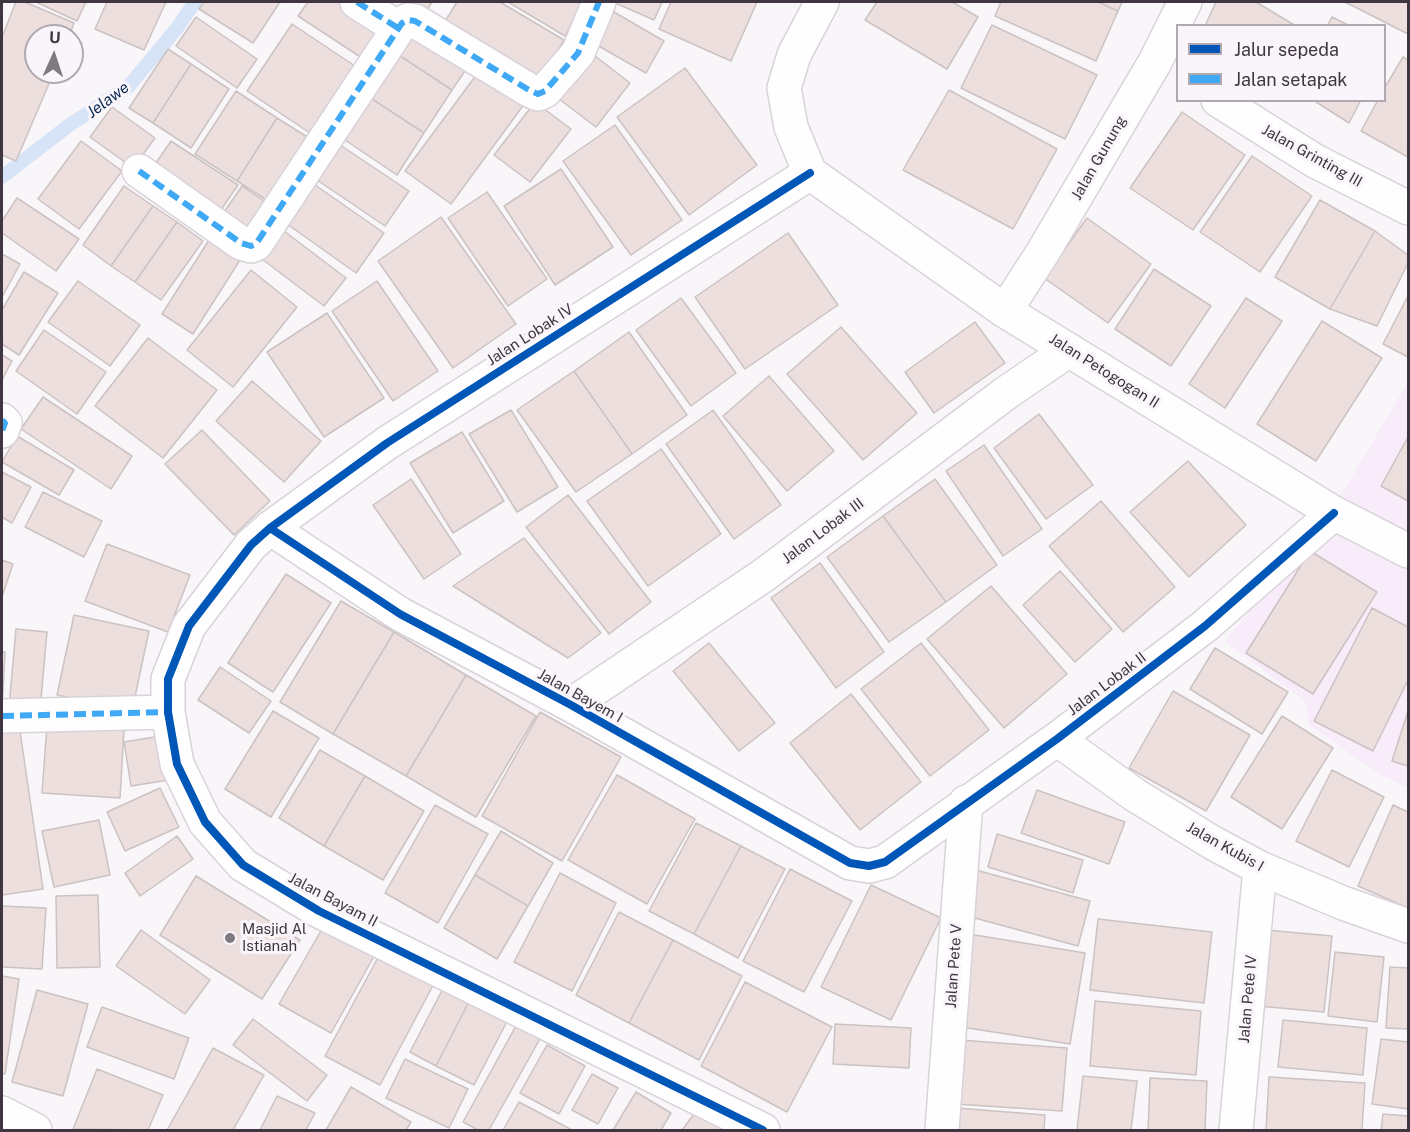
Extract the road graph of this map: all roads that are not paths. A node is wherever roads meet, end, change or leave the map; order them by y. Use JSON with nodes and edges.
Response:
{"nodes":[{"id":1,"x":357,"y":2,"type":"edge"},
{"id":2,"x":599,"y":2,"type":"edge"},
{"id":3,"x":822,"y":2,"type":"edge"},
{"id":4,"x":1185,"y":2,"type":"edge"},
{"id":5,"x":1179,"y":24,"type":"edge"},
{"id":6,"x":398,"y":28,"type":"junction"},
{"id":7,"x":1176,"y":33,"type":"edge"},
{"id":8,"x":1166,"y":68,"type":"edge"},
{"id":9,"x":1221,"y":102,"type":"edge"},
{"id":10,"x":139,"y":171,"type":"dead end"},
{"id":11,"x":810,"y":173,"type":"junction"},
{"id":12,"x":1408,"y":208,"type":"edge"},
{"id":13,"x":1005,"y":311,"type":"junction"},
{"id":14,"x":1070,"y":350,"type":"junction"},
{"id":15,"x":2,"y":420,"type":"edge"},
{"id":16,"x":2,"y":431,"type":"edge"},
{"id":17,"x":1334,"y":513,"type":"junction"},
{"id":18,"x":270,"y":528,"type":"junction"},
{"id":19,"x":1408,"y":551,"type":"edge"},
{"id":20,"x":571,"y":705,"type":"junction"},
{"id":21,"x":168,"y":712,"type":"junction"},
{"id":22,"x":2,"y":716,"type":"edge"},
{"id":23,"x":1057,"y":739,"type":"junction"},
{"id":24,"x":966,"y":802,"type":"junction"},
{"id":25,"x":885,"y":862,"type":"joint"},
{"id":26,"x":1260,"y":868,"type":"junction"},
{"id":27,"x":1408,"y":926,"type":"edge"},
{"id":28,"x":2,"y":1113,"type":"edge"},
{"id":29,"x":35,"y":1131,"type":"edge"},
{"id":30,"x":763,"y":1131,"type":"edge"},
{"id":31,"x":942,"y":1131,"type":"edge"},
{"id":32,"x":1236,"y":1131,"type":"edge"}],
"edges":[{"from":1,"to":6,"type":"street"},
{"from":2,"to":6,"type":"street"},
{"from":3,"to":11,"type":"street"},
{"from":4,"to":5,"type":"street","name":"Jalan Gunung"},
{"from":6,"to":10,"type":"street"},
{"from":7,"to":8,"type":"street","name":"Jalan Gunung"},
{"from":8,"to":13,"type":"street","name":"Jalan Gunung"},
{"from":9,"to":12,"type":"street","name":"Jalan Grinting III"},
{"from":11,"to":13,"type":"street","name":"Jalan Petogogan II"},
{"from":11,"to":18,"type":"street","name":"Jalan Lobak IV"},
{"from":13,"to":14,"type":"street","name":"Jalan Petogogan II"},
{"from":14,"to":17,"type":"street","name":"Jalan Petogogan II"},
{"from":14,"to":20,"type":"street","name":"Jalan Lobak III"},
{"from":15,"to":16,"type":"street"},
{"from":17,"to":19,"type":"street","name":"Jalan Petogogan II"},
{"from":17,"to":23,"type":"street","name":"Jalan Lobak II"},
{"from":18,"to":20,"type":"street","name":"Jalan Bayem I"},
{"from":18,"to":21,"type":"street","name":"Jalan Bayam II"},
{"from":20,"to":25,"type":"street","name":"Jalan Bayem I"},
{"from":21,"to":22,"type":"street"},
{"from":21,"to":30,"type":"street","name":"Jalan Bayam II"},
{"from":23,"to":24,"type":"street","name":"Jalan Lobak II"},
{"from":23,"to":26,"type":"street","name":"Jalan Kubis I"},
{"from":24,"to":25,"type":"street","name":"Jalan Lobak II"},
{"from":24,"to":31,"type":"street","name":"Jalan Pete V"},
{"from":26,"to":27,"type":"street","name":"Jalan Kubis I"},
{"from":26,"to":32,"type":"street","name":"Jalan Pete IV"},
{"from":28,"to":29,"type":"street"}]}
